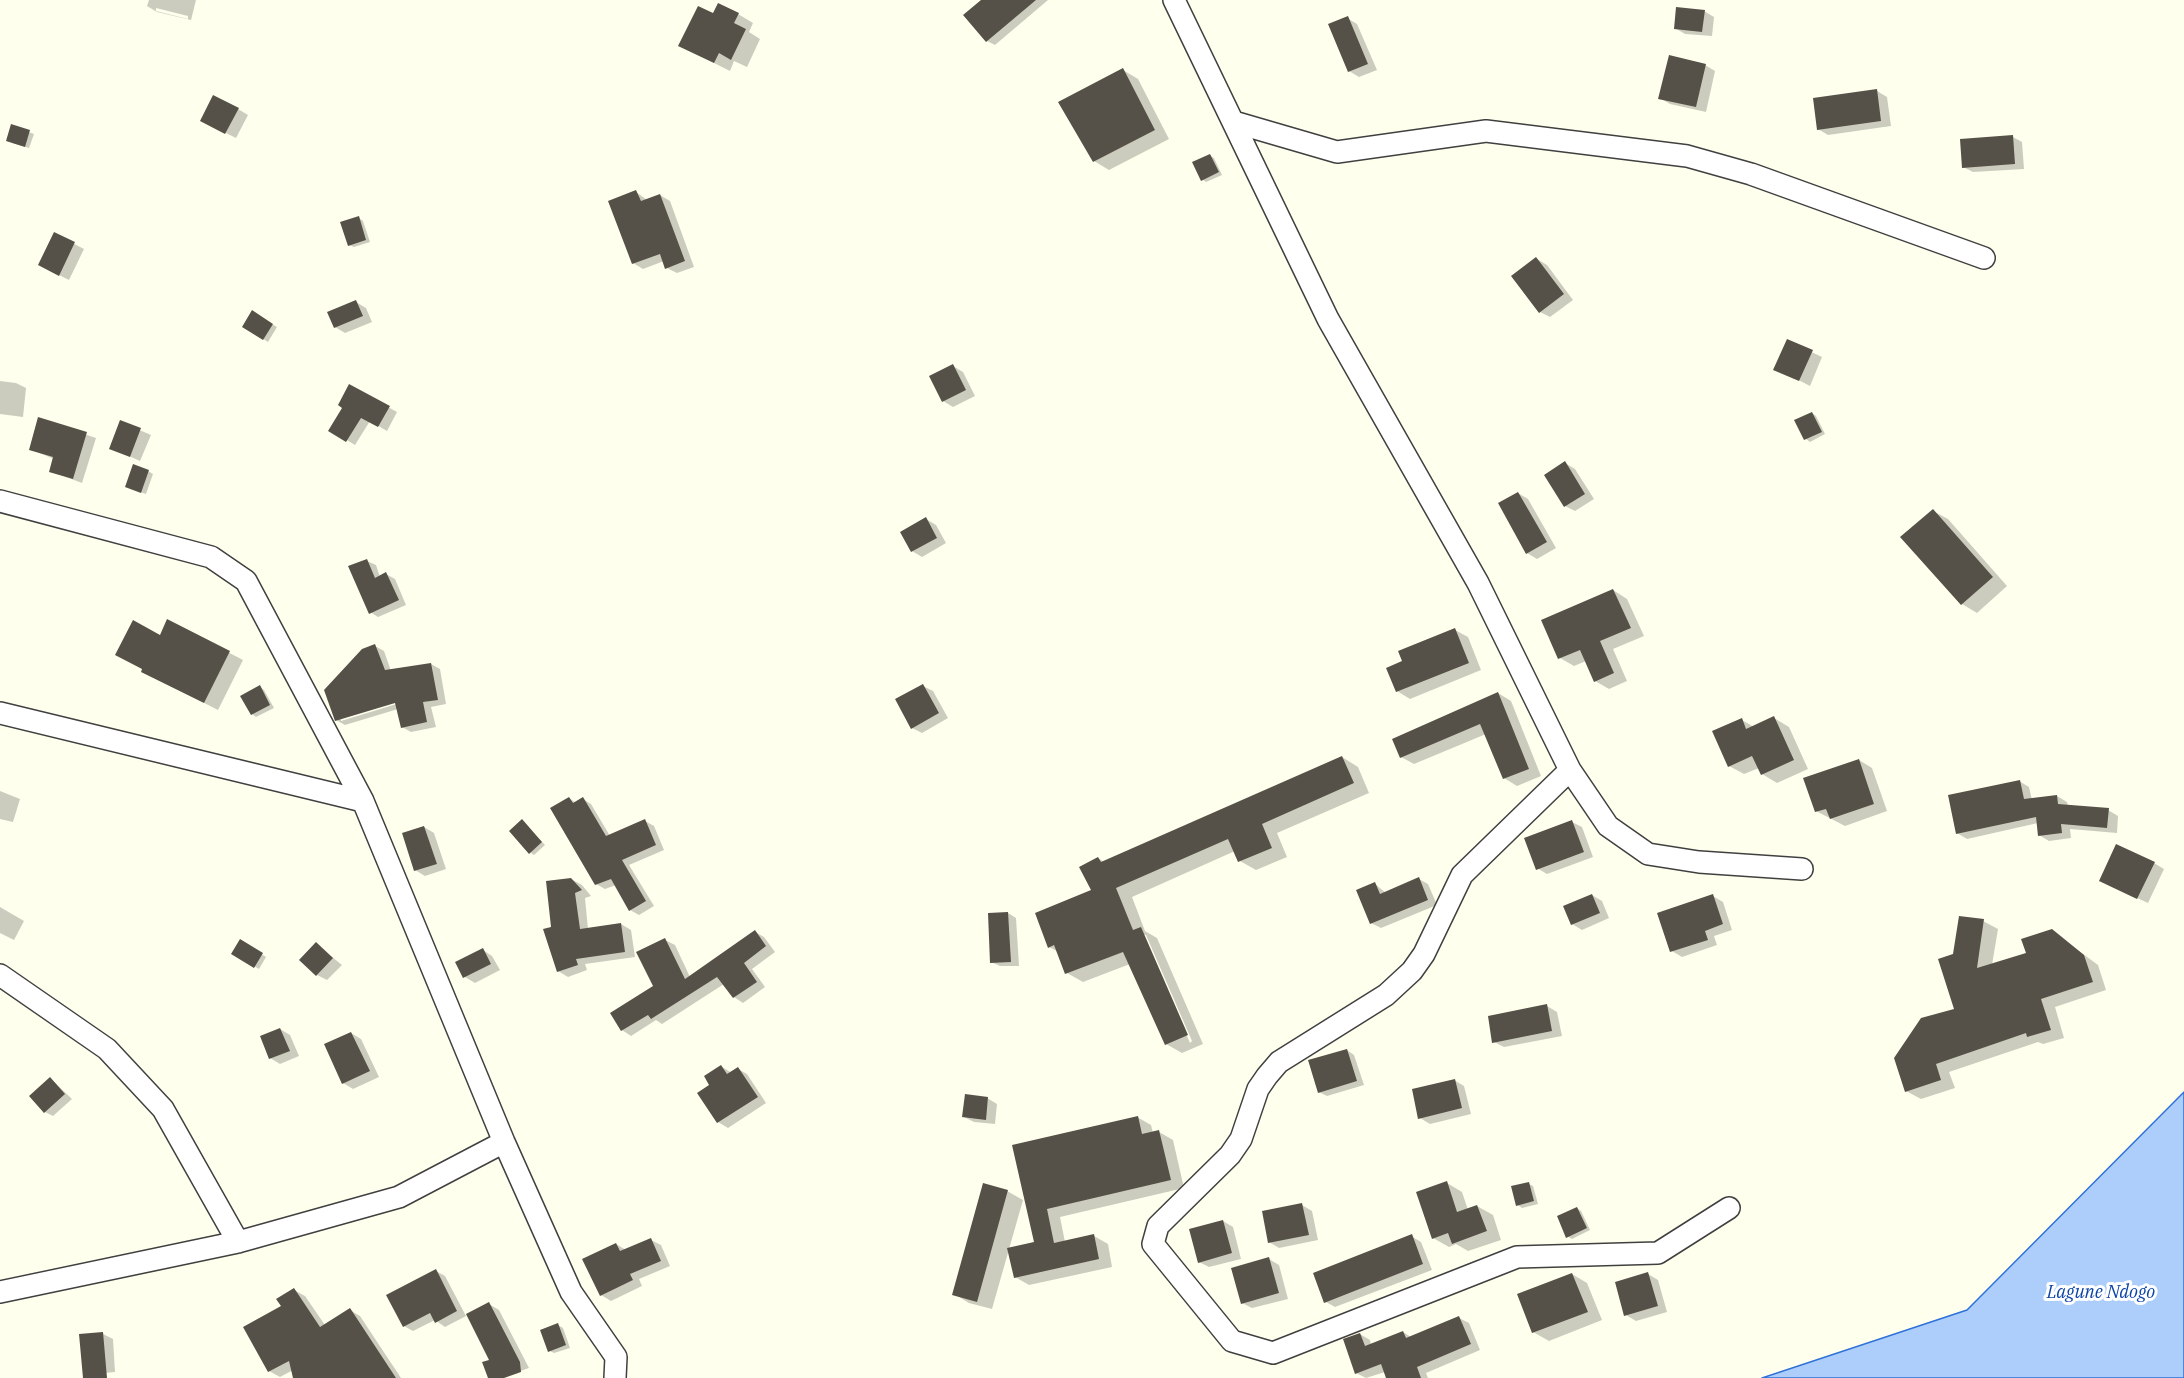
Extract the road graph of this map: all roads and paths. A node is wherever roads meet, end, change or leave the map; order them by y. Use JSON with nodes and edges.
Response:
{"nodes":[{"id":1,"x":1174,"y":0,"type":"edge"},
{"id":2,"x":1234,"y":122,"type":"junction"},
{"id":3,"x":1984,"y":258,"type":"dead end"},
{"id":4,"x":0,"y":501,"type":"edge"},
{"id":5,"x":0,"y":713,"type":"edge"},
{"id":6,"x":1570,"y":770,"type":"junction"},
{"id":7,"x":363,"y":801,"type":"junction"},
{"id":8,"x":1802,"y":869,"type":"dead end"},
{"id":9,"x":0,"y":975,"type":"edge"},
{"id":10,"x":504,"y":1142,"type":"junction"},
{"id":11,"x":1729,"y":1208,"type":"dead end"},
{"id":12,"x":238,"y":1242,"type":"junction"},
{"id":13,"x":0,"y":1292,"type":"edge"},
{"id":14,"x":615,"y":1378,"type":"edge"}],
"edges":[{"from":1,"to":2,"type":"street"},
{"from":2,"to":3,"type":"street"},
{"from":2,"to":6,"type":"street"},
{"from":4,"to":7,"type":"street"},
{"from":5,"to":7,"type":"street"},
{"from":6,"to":8,"type":"street"},
{"from":6,"to":11,"type":"street"},
{"from":7,"to":10,"type":"street"},
{"from":9,"to":12,"type":"street"},
{"from":10,"to":12,"type":"street"},
{"from":10,"to":14,"type":"street"},
{"from":12,"to":13,"type":"street"}]}
